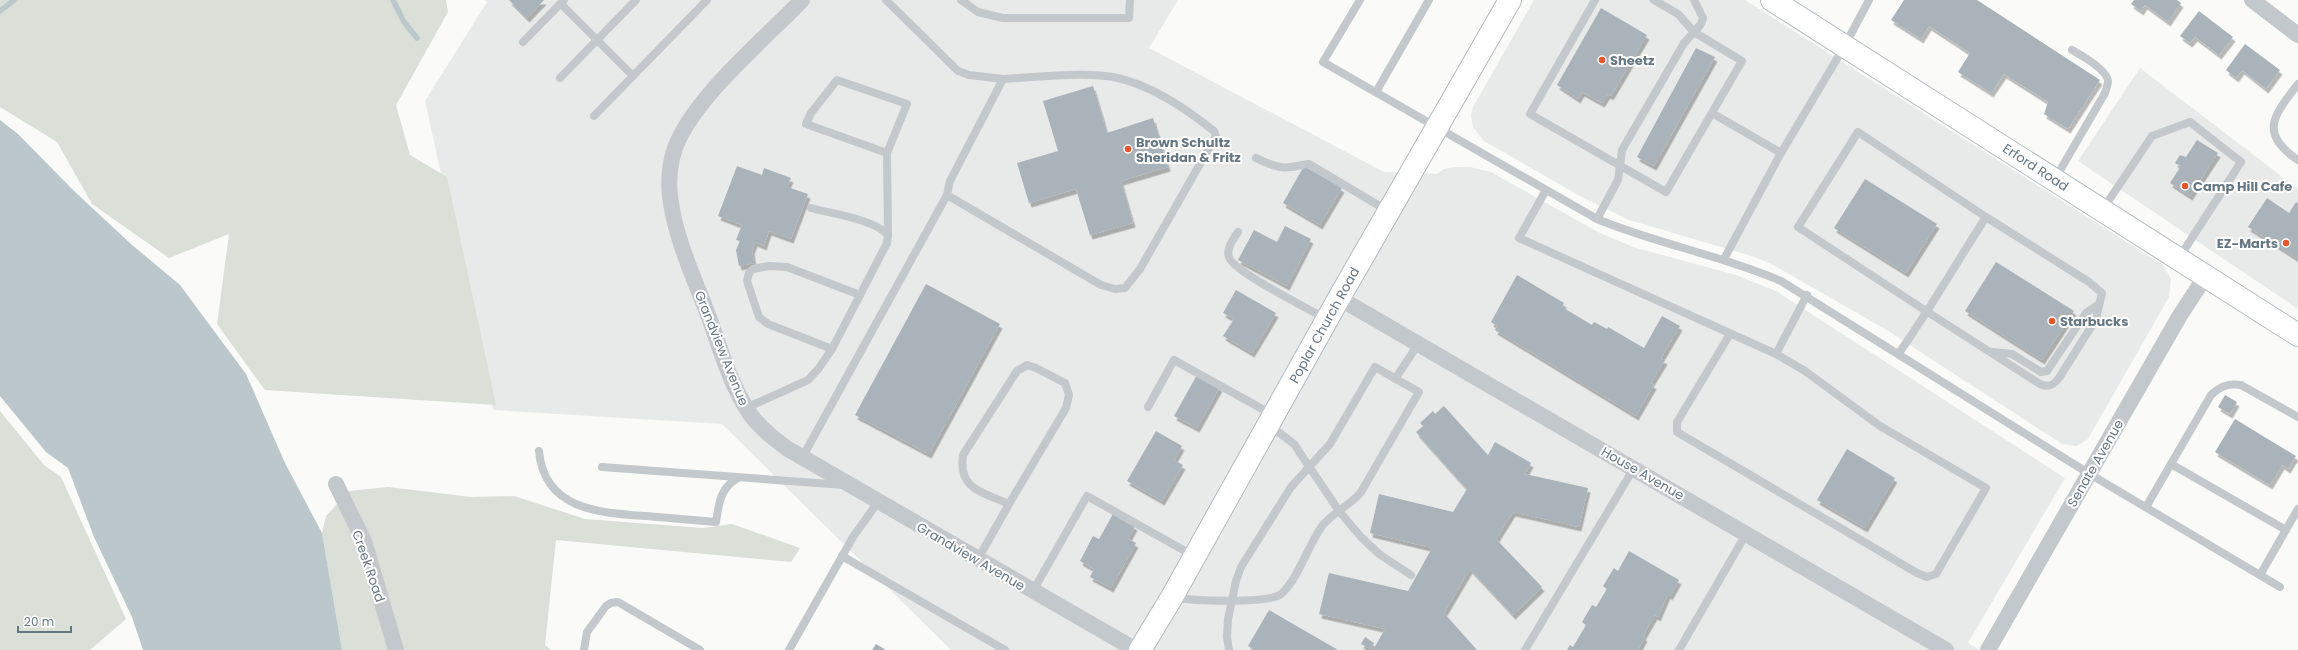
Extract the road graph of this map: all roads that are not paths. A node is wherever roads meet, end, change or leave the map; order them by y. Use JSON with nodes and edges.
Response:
{"nodes":[{"id":1,"x":636,"y":0,"type":"edge"},
{"id":2,"x":707,"y":0,"type":"edge"},
{"id":3,"x":886,"y":0,"type":"edge"},
{"id":4,"x":961,"y":0,"type":"edge"},
{"id":5,"x":1130,"y":0,"type":"edge"},
{"id":6,"x":1360,"y":0,"type":"edge"},
{"id":7,"x":1510,"y":0,"type":"edge"},
{"id":8,"x":1595,"y":0,"type":"edge"},
{"id":9,"x":1654,"y":0,"type":"edge"},
{"id":10,"x":1694,"y":0,"type":"edge"},
{"id":11,"x":1869,"y":0,"type":"edge"},
{"id":12,"x":2252,"y":0,"type":"edge"},
{"id":13,"x":1427,"y":1,"type":"edge"},
{"id":14,"x":563,"y":2,"type":"edge"},
{"id":15,"x":796,"y":2,"type":"edge"},
{"id":16,"x":1785,"y":3,"type":"edge"},
{"id":17,"x":1694,"y":32,"type":"junction"},
{"id":18,"x":2298,"y":35,"type":"edge"},
{"id":19,"x":597,"y":40,"type":"junction"},
{"id":20,"x":523,"y":42,"type":"dead end"},
{"id":21,"x":1844,"y":47,"type":"junction"},
{"id":22,"x":2072,"y":50,"type":"dead end"},
{"id":23,"x":633,"y":76,"type":"junction"},
{"id":24,"x":560,"y":78,"type":"dead end"},
{"id":25,"x":1003,"y":79,"type":"junction"},
{"id":26,"x":2298,"y":84,"type":"edge"},
{"id":27,"x":1376,"y":92,"type":"junction"},
{"id":28,"x":1712,"y":113,"type":"junction"},
{"id":29,"x":594,"y":116,"type":"dead end"},
{"id":30,"x":1437,"y":127,"type":"junction"},
{"id":31,"x":1781,"y":152,"type":"junction"},
{"id":32,"x":888,"y":153,"type":"junction"},
{"id":33,"x":1256,"y":158,"type":"dead end"},
{"id":34,"x":2298,"y":160,"type":"edge"},
{"id":35,"x":1621,"y":166,"type":"junction"},
{"id":36,"x":2055,"y":179,"type":"junction"},
{"id":37,"x":1546,"y":190,"type":"junction"},
{"id":38,"x":947,"y":195,"type":"junction"},
{"id":39,"x":811,"y":208,"type":"dead end"},
{"id":40,"x":2102,"y":210,"type":"junction"},
{"id":41,"x":1388,"y":212,"type":"junction"},
{"id":42,"x":1986,"y":217,"type":"junction"},
{"id":43,"x":1597,"y":219,"type":"junction"},
{"id":44,"x":1238,"y":232,"type":"dead end"},
{"id":45,"x":888,"y":235,"type":"junction"},
{"id":46,"x":1724,"y":259,"type":"junction"},
{"id":47,"x":2178,"y":259,"type":"junction"},
{"id":48,"x":2205,"y":277,"type":"junction"},
{"id":49,"x":860,"y":295,"type":"junction"},
{"id":50,"x":1807,"y":296,"type":"junction"},
{"id":51,"x":1339,"y":298,"type":"junction"},
{"id":52,"x":2099,"y":304,"type":"junction"},
{"id":53,"x":1926,"y":310,"type":"junction"},
{"id":54,"x":1327,"y":319,"type":"junction"},
{"id":55,"x":1730,"y":334,"type":"junction"},
{"id":56,"x":2298,"y":335,"type":"edge"},
{"id":57,"x":1419,"y":343,"type":"junction"},
{"id":58,"x":832,"y":349,"type":"junction"},
{"id":59,"x":1990,"y":352,"type":"junction"},
{"id":60,"x":1899,"y":353,"type":"junction"},
{"id":61,"x":1776,"y":354,"type":"junction"},
{"id":62,"x":1395,"y":379,"type":"junction"},
{"id":63,"x":1148,"y":407,"type":"dead end"},
{"id":64,"x":746,"y":408,"type":"junction"},
{"id":65,"x":2298,"y":418,"type":"edge"},
{"id":66,"x":1271,"y":420,"type":"junction"},
{"id":67,"x":539,"y":451,"type":"dead end"},
{"id":68,"x":802,"y":458,"type":"junction"},
{"id":69,"x":2171,"y":464,"type":"junction"},
{"id":70,"x":602,"y":467,"type":"dead end"},
{"id":71,"x":1310,"y":467,"type":"junction"},
{"id":72,"x":1634,"y":468,"type":"junction"},
{"id":73,"x":2088,"y":473,"type":"junction"},
{"id":74,"x":738,"y":478,"type":"junction"},
{"id":75,"x":336,"y":484,"type":"dead end"},
{"id":76,"x":849,"y":485,"type":"junction"},
{"id":77,"x":878,"y":502,"type":"junction"},
{"id":78,"x":1009,"y":504,"type":"junction"},
{"id":79,"x":2146,"y":507,"type":"junction"},
{"id":80,"x":2298,"y":509,"type":"edge"},
{"id":81,"x":1339,"y":511,"type":"junction"},
{"id":82,"x":2286,"y":530,"type":"junction"},
{"id":83,"x":1746,"y":534,"type":"junction"},
{"id":84,"x":842,"y":556,"type":"junction"},
{"id":85,"x":1195,"y":556,"type":"junction"},
{"id":86,"x":978,"y":559,"type":"junction"},
{"id":87,"x":1411,"y":575,"type":"dead end"},
{"id":88,"x":2260,"y":575,"type":"junction"},
{"id":89,"x":2280,"y":587,"type":"dead end"},
{"id":90,"x":1033,"y":591,"type":"junction"},
{"id":91,"x":1172,"y":597,"type":"junction"},
{"id":92,"x":1232,"y":599,"type":"junction"},
{"id":93,"x":396,"y":650,"type":"edge"},
{"id":94,"x":584,"y":650,"type":"edge"},
{"id":95,"x":700,"y":650,"type":"edge"},
{"id":96,"x":789,"y":650,"type":"edge"},
{"id":97,"x":1005,"y":650,"type":"edge"},
{"id":98,"x":1136,"y":650,"type":"edge"},
{"id":99,"x":1140,"y":650,"type":"edge"},
{"id":100,"x":1229,"y":650,"type":"edge"},
{"id":101,"x":1525,"y":650,"type":"edge"},
{"id":102,"x":1679,"y":650,"type":"edge"},
{"id":103,"x":1946,"y":650,"type":"edge"},
{"id":104,"x":1988,"y":650,"type":"edge"}],
"edges":[{"from":1,"to":19,"type":"lane"},
{"from":2,"to":23,"type":"lane"},
{"from":3,"to":25,"type":"lane"},
{"from":4,"to":5,"type":"lane"},
{"from":6,"to":27,"type":"lane"},
{"from":7,"to":30,"type":"street","name":"Poplar Church Road"},
{"from":8,"to":35,"type":"lane"},
{"from":9,"to":17,"type":"lane"},
{"from":10,"to":17,"type":"lane"},
{"from":11,"to":21,"type":"lane"},
{"from":12,"to":18,"type":"street"},
{"from":13,"to":27,"type":"lane"},
{"from":14,"to":19,"type":"lane"},
{"from":14,"to":20,"type":"lane"},
{"from":15,"to":64,"type":"street","name":"Grandview Avenue"},
{"from":16,"to":21,"type":"street","name":"Erford Road"},
{"from":17,"to":28,"type":"lane"},
{"from":17,"to":35,"type":"lane"},
{"from":19,"to":23,"type":"lane"},
{"from":19,"to":24,"type":"lane"},
{"from":21,"to":31,"type":"lane"},
{"from":21,"to":36,"type":"street","name":"Erford Road"},
{"from":22,"to":36,"type":"lane"},
{"from":23,"to":29,"type":"lane"},
{"from":25,"to":38,"type":"lane"},
{"from":25,"to":38,"type":"lane"},
{"from":26,"to":34,"type":"lane"},
{"from":27,"to":30,"type":"lane"},
{"from":28,"to":31,"type":"lane"},
{"from":28,"to":35,"type":"lane"},
{"from":30,"to":37,"type":"lane"},
{"from":30,"to":41,"type":"street","name":"Poplar Church Road"},
{"from":31,"to":46,"type":"lane"},
{"from":32,"to":32,"type":"lane"},
{"from":32,"to":45,"type":"lane"},
{"from":33,"to":41,"type":"lane"},
{"from":35,"to":43,"type":"lane"},
{"from":36,"to":40,"type":"street","name":"Erford Road"},
{"from":37,"to":43,"type":"lane"},
{"from":37,"to":55,"type":"lane"},
{"from":38,"to":68,"type":"lane"},
{"from":39,"to":45,"type":"lane"},
{"from":40,"to":47,"type":"street","name":"Erford Road"},
{"from":40,"to":47,"type":"lane"},
{"from":41,"to":51,"type":"street","name":"Poplar Church Road"},
{"from":42,"to":52,"type":"lane"},
{"from":42,"to":53,"type":"lane"},
{"from":42,"to":53,"type":"lane"},
{"from":43,"to":46,"type":"lane"},
{"from":44,"to":54,"type":"lane"},
{"from":45,"to":49,"type":"lane"},
{"from":46,"to":50,"type":"lane"},
{"from":47,"to":48,"type":"street","name":"Erford Road"},
{"from":48,"to":56,"type":"street","name":"Erford Road"},
{"from":48,"to":73,"type":"street","name":"Senate Avenue"},
{"from":49,"to":58,"type":"lane"},
{"from":49,"to":58,"type":"lane"},
{"from":50,"to":60,"type":"lane"},
{"from":50,"to":61,"type":"lane"},
{"from":51,"to":54,"type":"street","name":"Poplar Church Road"},
{"from":51,"to":57,"type":"street","name":"House Avenue"},
{"from":52,"to":59,"type":"lane"},
{"from":52,"to":59,"type":"lane"},
{"from":53,"to":59,"type":"lane"},
{"from":53,"to":60,"type":"lane"},
{"from":54,"to":66,"type":"street","name":"Poplar Church Road"},
{"from":55,"to":61,"type":"lane"},
{"from":55,"to":61,"type":"lane"},
{"from":57,"to":62,"type":"lane"},
{"from":57,"to":72,"type":"street","name":"House Avenue"},
{"from":58,"to":64,"type":"lane"},
{"from":60,"to":73,"type":"lane"},
{"from":62,"to":71,"type":"lane"},
{"from":62,"to":81,"type":"lane"},
{"from":63,"to":66,"type":"lane"},
{"from":64,"to":68,"type":"street","name":"Grandview Avenue"},
{"from":65,"to":69,"type":"lane"},
{"from":66,"to":71,"type":"lane"},
{"from":66,"to":85,"type":"street","name":"Poplar Church Road"},
{"from":67,"to":74,"type":"lane"},
{"from":68,"to":76,"type":"street","name":"Grandview Avenue"},
{"from":69,"to":79,"type":"lane"},
{"from":69,"to":82,"type":"lane"},
{"from":70,"to":74,"type":"lane"},
{"from":71,"to":81,"type":"lane"},
{"from":71,"to":92,"type":"lane"},
{"from":72,"to":83,"type":"street","name":"House Avenue"},
{"from":72,"to":101,"type":"lane"},
{"from":73,"to":79,"type":"lane"},
{"from":73,"to":104,"type":"street","name":"Senate Avenue"},
{"from":74,"to":76,"type":"lane"},
{"from":75,"to":93,"type":"street","name":"Creek Road"},
{"from":76,"to":77,"type":"street","name":"Grandview Avenue"},
{"from":77,"to":84,"type":"lane"},
{"from":77,"to":86,"type":"street","name":"Grandview Avenue"},
{"from":78,"to":78,"type":"lane"},
{"from":78,"to":86,"type":"lane"},
{"from":79,"to":88,"type":"lane"},
{"from":80,"to":82,"type":"lane"},
{"from":81,"to":87,"type":"lane"},
{"from":81,"to":92,"type":"lane"},
{"from":82,"to":88,"type":"lane"},
{"from":83,"to":102,"type":"lane"},
{"from":83,"to":103,"type":"street","name":"House Avenue"},
{"from":84,"to":96,"type":"lane"},
{"from":84,"to":97,"type":"lane"},
{"from":85,"to":90,"type":"lane"},
{"from":85,"to":91,"type":"street","name":"Poplar Church Road"},
{"from":86,"to":90,"type":"street","name":"Grandview Avenue"},
{"from":88,"to":89,"type":"lane"},
{"from":90,"to":98,"type":"street","name":"Grandview Avenue"},
{"from":91,"to":92,"type":"lane"},
{"from":91,"to":99,"type":"street","name":"Poplar Church Road"},
{"from":92,"to":100,"type":"lane"},
{"from":94,"to":95,"type":"lane"}]}
